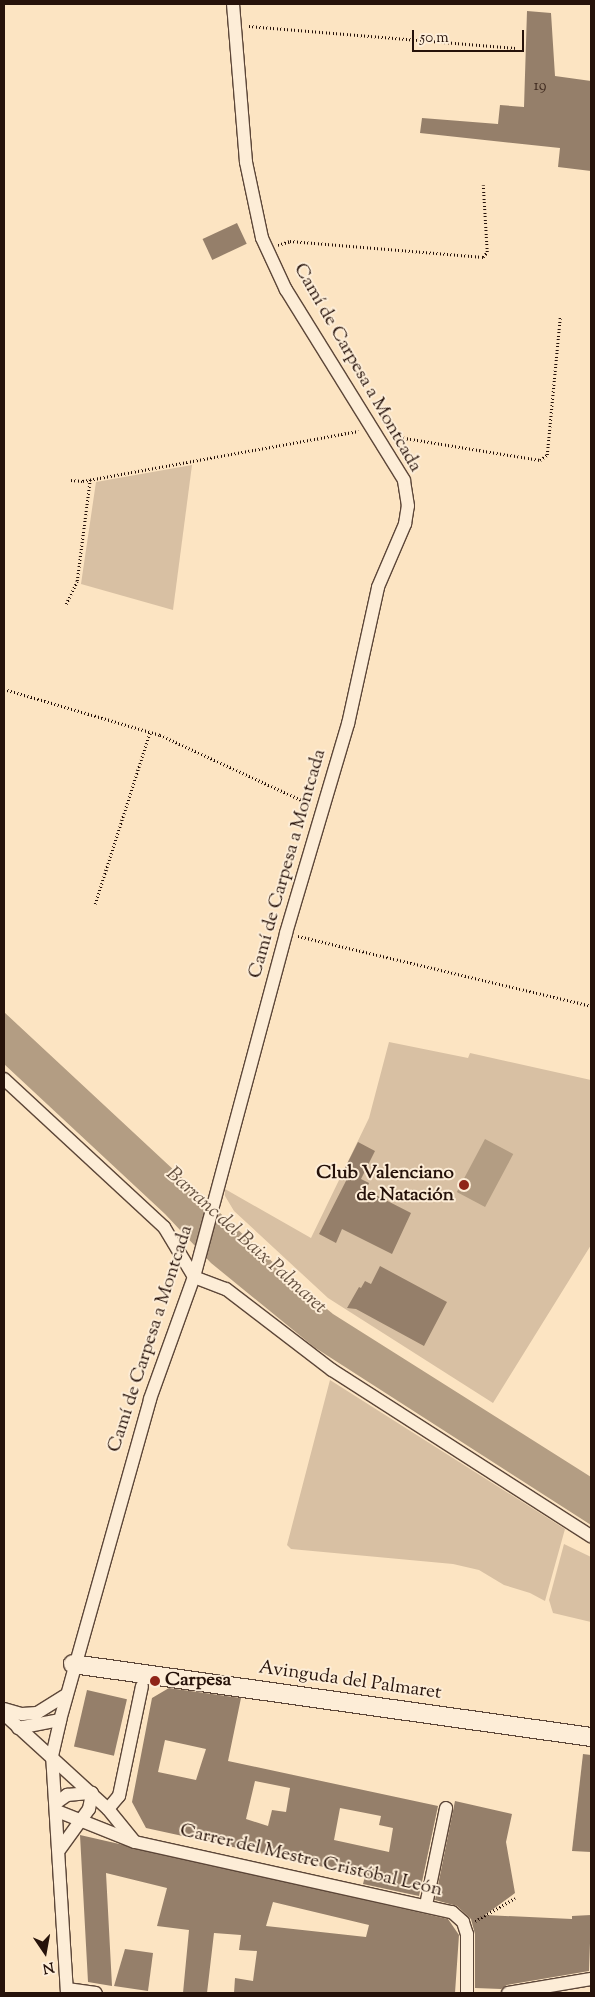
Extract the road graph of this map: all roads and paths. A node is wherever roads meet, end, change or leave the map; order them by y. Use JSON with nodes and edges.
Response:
{"nodes":[{"id":1,"x":233,"y":4,"type":"edge"},
{"id":2,"x":235,"y":25,"type":"junction"},
{"id":3,"x":515,"y":48,"type":"dead end"},
{"id":4,"x":483,"y":185,"type":"dead end"},
{"id":5,"x":268,"y":250,"type":"junction"},
{"id":6,"x":560,"y":317,"type":"dead end"},
{"id":7,"x":376,"y":430,"type":"junction"},
{"id":8,"x":71,"y":480,"type":"dead end"},
{"id":9,"x":90,"y":480,"type":"junction"},
{"id":10,"x":66,"y":604,"type":"dead end"},
{"id":11,"x":4,"y":689,"type":"edge"},
{"id":12,"x":150,"y":732,"type":"junction"},
{"id":13,"x":324,"y":811,"type":"junction"},
{"id":14,"x":95,"y":904,"type":"dead end"},
{"id":15,"x":286,"y":933,"type":"junction"},
{"id":16,"x":591,"y":1006,"type":"edge"},
{"id":17,"x":4,"y":1079,"type":"edge"},
{"id":18,"x":196,"y":1272,"type":"junction"},
{"id":19,"x":591,"y":1536,"type":"edge"},
{"id":20,"x":74,"y":1664,"type":"junction"},
{"id":21,"x":142,"y":1686,"type":"dead end"},
{"id":22,"x":66,"y":1695,"type":"junction"},
{"id":23,"x":4,"y":1709,"type":"edge"},
{"id":24,"x":37,"y":1713,"type":"junction"},
{"id":25,"x":4,"y":1714,"type":"edge"},
{"id":26,"x":60,"y":1720,"type":"junction"},
{"id":27,"x":46,"y":1724,"type":"junction"},
{"id":28,"x":18,"y":1728,"type":"junction"},
{"id":29,"x":56,"y":1735,"type":"junction"},
{"id":30,"x":591,"y":1737,"type":"edge"},
{"id":31,"x":52,"y":1756,"type":"junction"},
{"id":32,"x":92,"y":1793,"type":"junction"},
{"id":33,"x":57,"y":1807,"type":"junction"},
{"id":34,"x":446,"y":1808,"type":"dead end"},
{"id":35,"x":108,"y":1809,"type":"junction"},
{"id":36,"x":80,"y":1820,"type":"junction"},
{"id":37,"x":135,"y":1842,"type":"junction"},
{"id":38,"x":60,"y":1849,"type":"junction"},
{"id":39,"x":516,"y":1898,"type":"dead end"},
{"id":40,"x":426,"y":1905,"type":"junction"},
{"id":41,"x":466,"y":1929,"type":"junction"},
{"id":42,"x":591,"y":1979,"type":"edge"},
{"id":43,"x":67,"y":1991,"type":"edge"},
{"id":44,"x":96,"y":1993,"type":"edge"},
{"id":45,"x":467,"y":1993,"type":"edge"},
{"id":46,"x":508,"y":1993,"type":"edge"}],
"edges":[{"from":1,"to":2,"type":"street","name":"Camí de Carpesa a Montcada"},
{"from":2,"to":3,"type":"path"},
{"from":2,"to":5,"type":"street","name":"Camí de Carpesa a Montcada"},
{"from":4,"to":5,"type":"path"},
{"from":5,"to":7,"type":"street","name":"Camí de Carpesa a Montcada"},
{"from":6,"to":7,"type":"path"},
{"from":7,"to":9,"type":"path"},
{"from":7,"to":13,"type":"street","name":"Camí de Carpesa a Montcada"},
{"from":8,"to":9,"type":"path"},
{"from":9,"to":10,"type":"path"},
{"from":11,"to":12,"type":"path"},
{"from":12,"to":13,"type":"path"},
{"from":12,"to":14,"type":"path"},
{"from":13,"to":15,"type":"street","name":"Camí de Carpesa a Montcada"},
{"from":15,"to":16,"type":"path"},
{"from":15,"to":18,"type":"street","name":"Camí de Carpesa a Montcada"},
{"from":17,"to":18,"type":"street"},
{"from":18,"to":19,"type":"street"},
{"from":18,"to":20,"type":"street","name":"Camí de Carpesa a Montcada"},
{"from":20,"to":22,"type":"street","name":"Camí de Carpesa a Montcada"},
{"from":20,"to":30,"type":"street","name":"Avinguda del Palmaret"},
{"from":21,"to":35,"type":"street"},
{"from":22,"to":24,"type":"street"},
{"from":22,"to":26,"type":"street","name":"Camí de Carpesa a Montcada"},
{"from":23,"to":24,"type":"street"},
{"from":24,"to":27,"type":"street"},
{"from":25,"to":28,"type":"street"},
{"from":26,"to":27,"type":"street"},
{"from":26,"to":29,"type":"street","name":"Camí de Carpesa a Montcada"},
{"from":27,"to":28,"type":"street"},
{"from":27,"to":29,"type":"street"},
{"from":28,"to":31,"type":"street"},
{"from":29,"to":31,"type":"street","name":"Camí de Carpesa a Montcada"},
{"from":31,"to":32,"type":"street"},
{"from":31,"to":33,"type":"street","name":"Camí de Carpesa a Montcada"},
{"from":32,"to":33,"type":"street"},
{"from":32,"to":35,"type":"street"},
{"from":32,"to":36,"type":"street"},
{"from":33,"to":36,"type":"street","name":"Carrer del Mestre Cristóbal León"},
{"from":33,"to":38,"type":"street","name":"Camí de Carpesa a Montcada"},
{"from":34,"to":40,"type":"street"},
{"from":35,"to":37,"type":"street"},
{"from":36,"to":37,"type":"street","name":"Carrer del Mestre Cristóbal León"},
{"from":36,"to":38,"type":"street"},
{"from":37,"to":40,"type":"street","name":"Carrer del Mestre Cristóbal León"},
{"from":38,"to":43,"type":"street","name":"Camí de Carpesa a Montcada"},
{"from":39,"to":41,"type":"path"},
{"from":40,"to":41,"type":"street","name":"Carrer del Mestre Cristóbal León"},
{"from":41,"to":45,"type":"street"},
{"from":42,"to":46,"type":"street"},
{"from":43,"to":44,"type":"street"}]}
